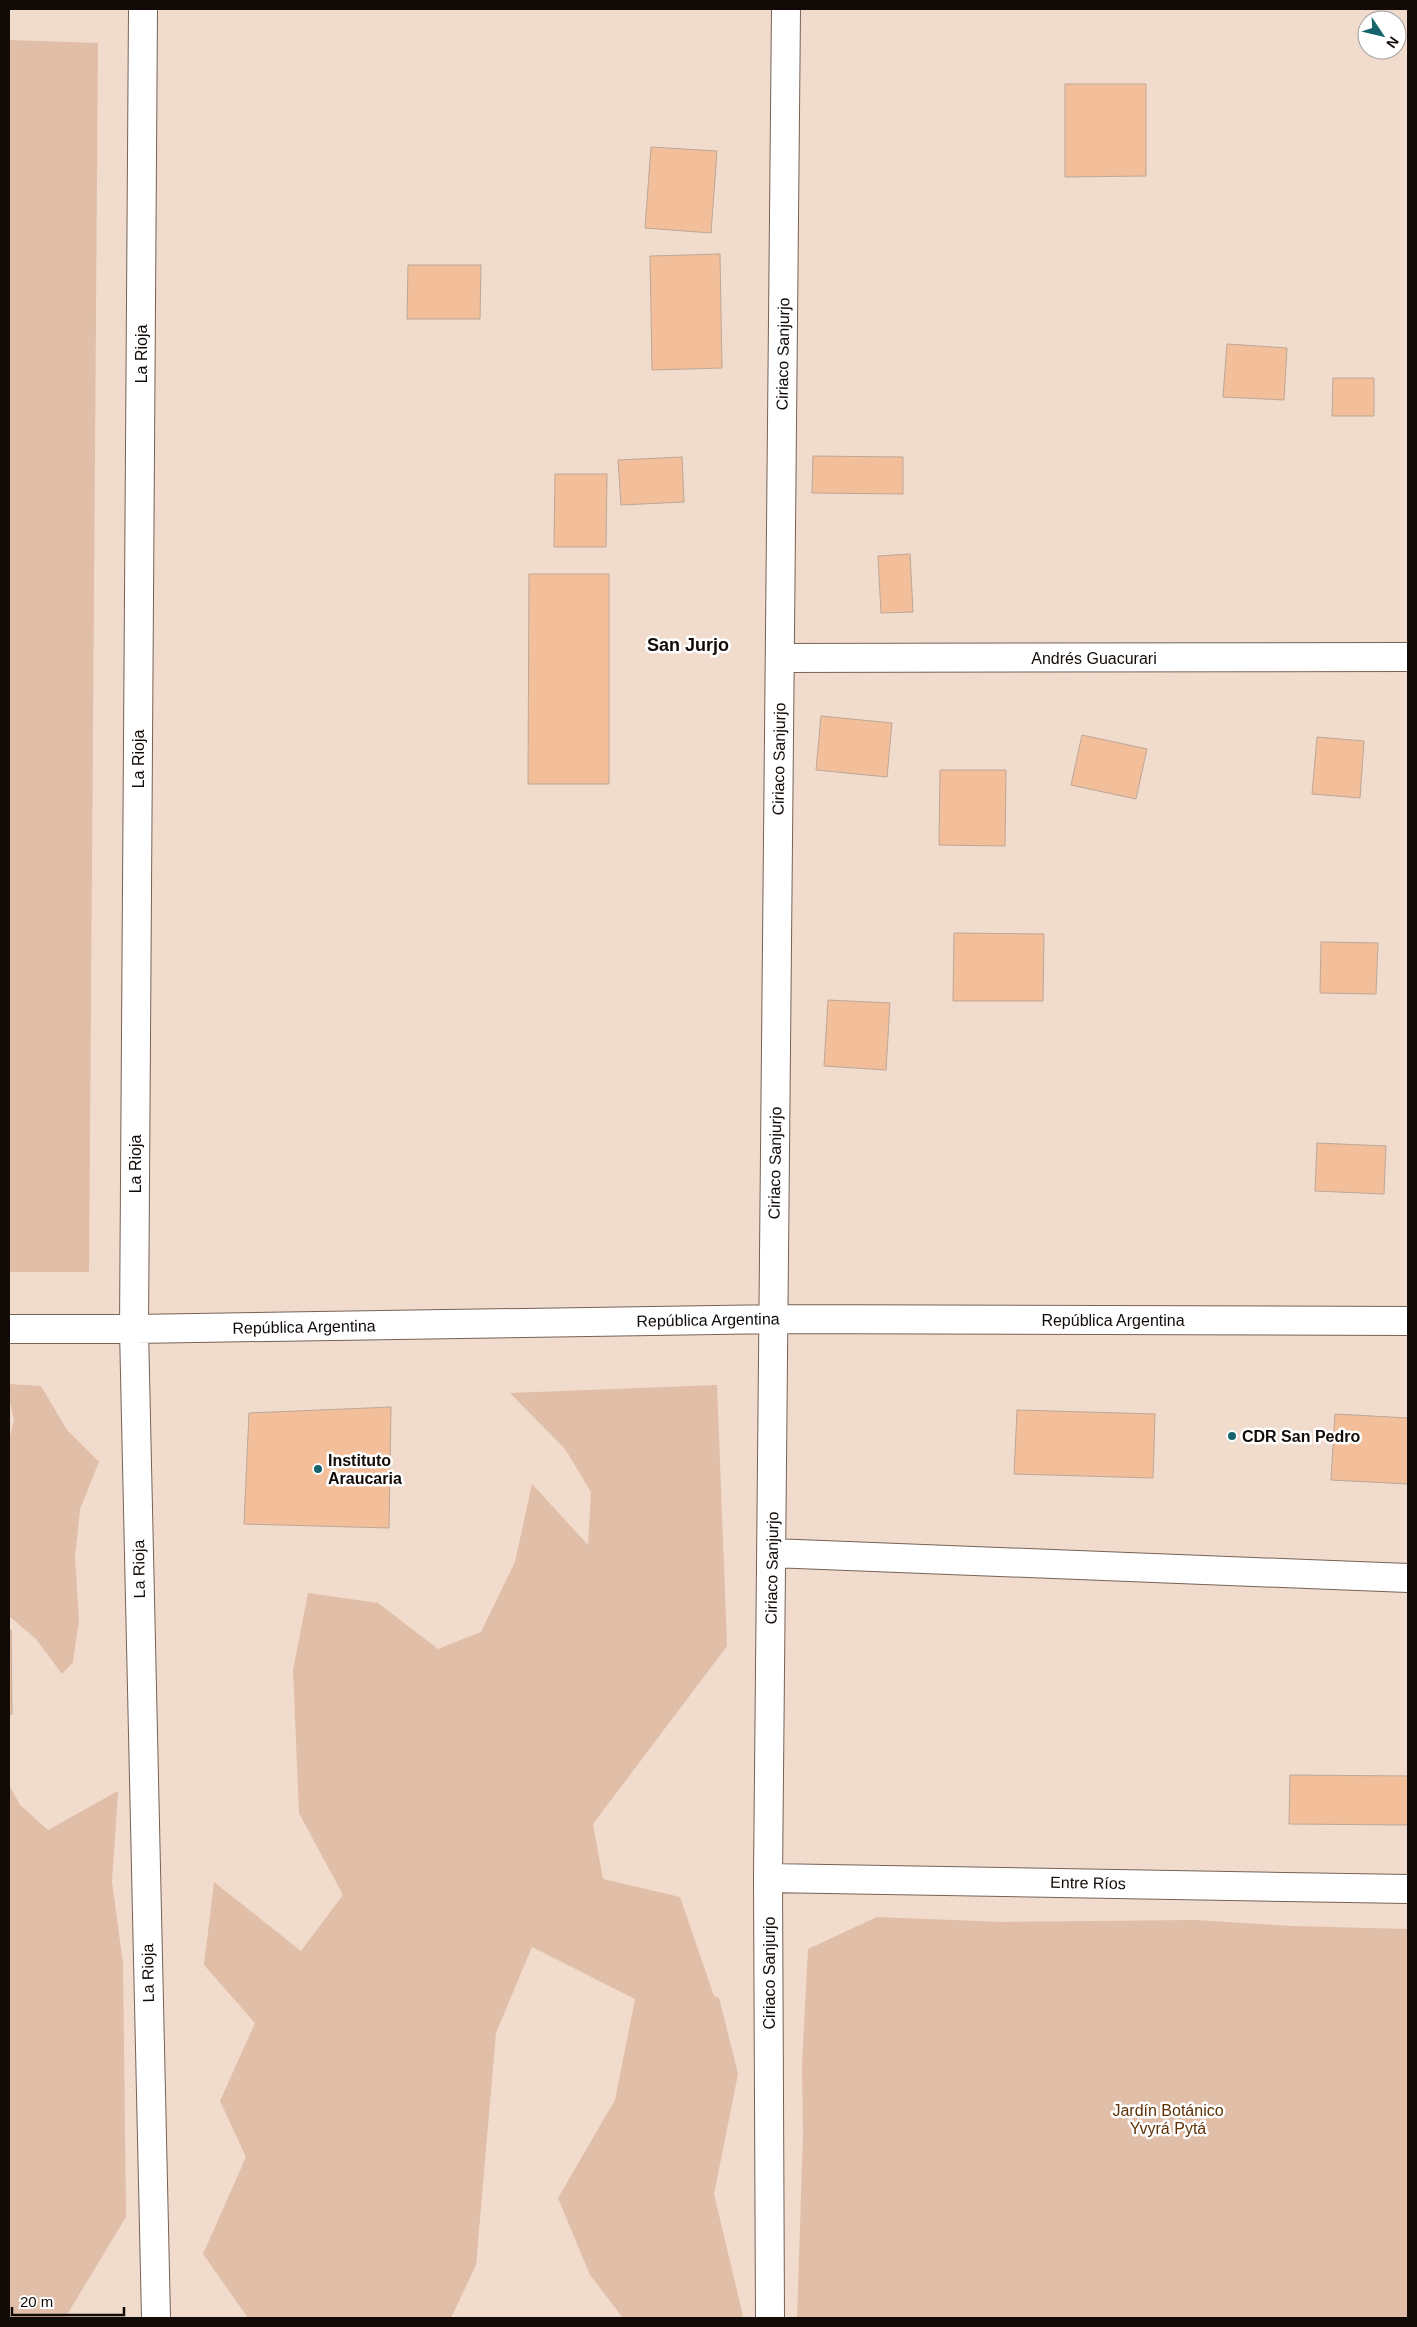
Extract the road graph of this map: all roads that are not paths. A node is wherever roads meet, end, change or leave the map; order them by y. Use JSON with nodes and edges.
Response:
{"nodes":[{"id":1,"x":143,"y":9,"type":"edge"},
{"id":2,"x":786,"y":9,"type":"edge"},
{"id":3,"x":1408,"y":657,"type":"edge"},
{"id":4,"x":780,"y":658,"type":"junction"},
{"id":5,"x":774,"y":1319,"type":"junction"},
{"id":6,"x":1408,"y":1321,"type":"edge"},
{"id":7,"x":9,"y":1329,"type":"edge"},
{"id":8,"x":134,"y":1330,"type":"junction"},
{"id":9,"x":772,"y":1553,"type":"junction"},
{"id":10,"x":1408,"y":1578,"type":"edge"},
{"id":11,"x":768,"y":1878,"type":"junction"},
{"id":12,"x":1408,"y":1889,"type":"edge"},
{"id":13,"x":156,"y":2318,"type":"edge"},
{"id":14,"x":770,"y":2318,"type":"edge"}],
"edges":[{"from":1,"to":8,"type":"street","name":"La Rioja"},
{"from":2,"to":4,"type":"street","name":"Ciriaco Sanjurjo"},
{"from":3,"to":4,"type":"street","name":"Andrés Guacurari"},
{"from":4,"to":5,"type":"street","name":"Ciriaco Sanjurjo"},
{"from":5,"to":6,"type":"street","name":"República Argentina"},
{"from":5,"to":8,"type":"street","name":"República Argentina"},
{"from":5,"to":9,"type":"street","name":"Ciriaco Sanjurjo"},
{"from":7,"to":8,"type":"street","name":"República Argentina"},
{"from":8,"to":13,"type":"street","name":"La Rioja"},
{"from":9,"to":10,"type":"street"},
{"from":9,"to":11,"type":"street","name":"Ciriaco Sanjurjo"},
{"from":11,"to":12,"type":"street","name":"Entre Ríos"},
{"from":11,"to":14,"type":"street","name":"Ciriaco Sanjurjo"}]}
